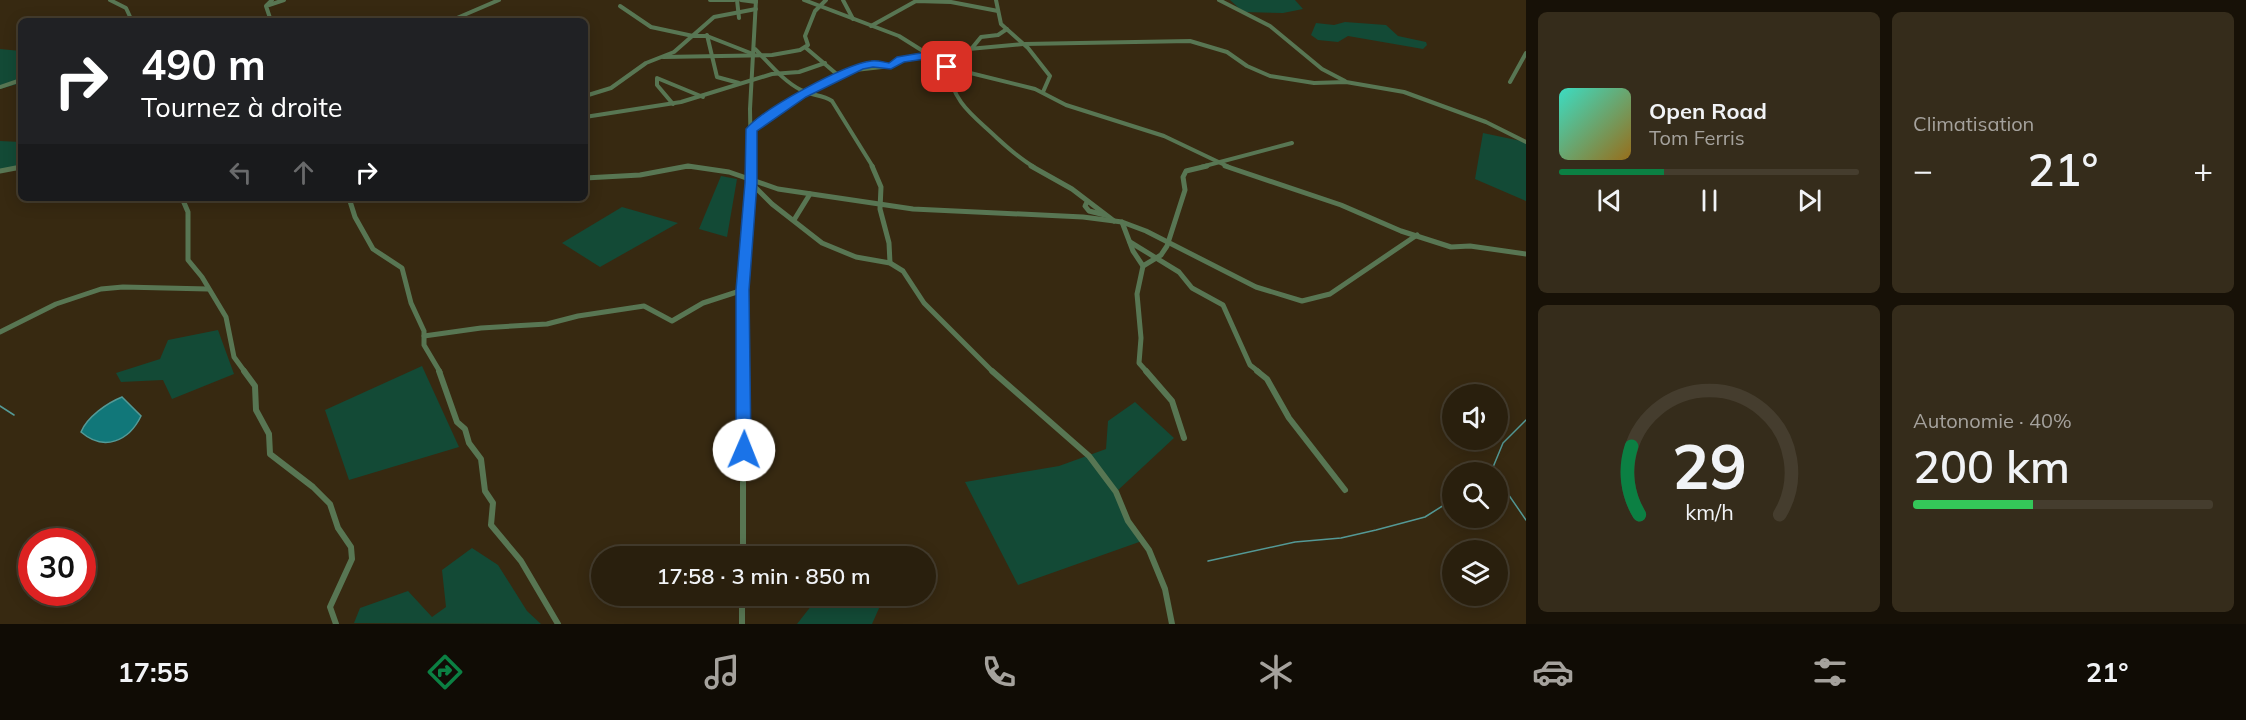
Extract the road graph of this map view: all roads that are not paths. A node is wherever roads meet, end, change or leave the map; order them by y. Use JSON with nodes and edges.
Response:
{"nodes":[{"id":1,"x":110,"y":0,"type":"edge"},
{"id":2,"x":272,"y":0,"type":"edge"},
{"id":3,"x":284,"y":0,"type":"edge"},
{"id":4,"x":499,"y":0,"type":"edge"},
{"id":5,"x":710,"y":0,"type":"edge"},
{"id":6,"x":737,"y":0,"type":"edge"},
{"id":7,"x":804,"y":0,"type":"edge"},
{"id":8,"x":826,"y":0,"type":"edge"},
{"id":9,"x":843,"y":0,"type":"edge"},
{"id":10,"x":996,"y":0,"type":"edge"},
{"id":11,"x":1219,"y":0,"type":"edge"},
{"id":12,"x":756,"y":1,"type":"edge"},
{"id":13,"x":817,"y":5,"type":"junction"},
{"id":14,"x":266,"y":6,"type":"junction"},
{"id":15,"x":620,"y":6,"type":"dead end"},
{"id":16,"x":756,"y":9,"type":"junction"},
{"id":17,"x":998,"y":11,"type":"junction"},
{"id":18,"x":739,"y":16,"type":"junction"},
{"id":19,"x":131,"y":18,"type":"edge"},
{"id":20,"x":270,"y":18,"type":"edge"},
{"id":21,"x":457,"y":18,"type":"edge"},
{"id":22,"x":853,"y":19,"type":"junction"},
{"id":23,"x":871,"y":26,"type":"junction"},
{"id":24,"x":701,"y":28,"type":"junction"},
{"id":25,"x":1006,"y":29,"type":"junction"},
{"id":26,"x":693,"y":36,"type":"junction"},
{"id":27,"x":707,"y":36,"type":"junction"},
{"id":28,"x":1023,"y":44,"type":"junction"},
{"id":29,"x":806,"y":48,"type":"junction"},
{"id":30,"x":972,"y":48,"type":"junction"},
{"id":31,"x":756,"y":53,"type":"junction"},
{"id":32,"x":1526,"y":53,"type":"edge"},
{"id":33,"x":927,"y":55,"type":"junction"},
{"id":34,"x":663,"y":57,"type":"junction"},
{"id":35,"x":710,"y":57,"type":"junction"},
{"id":36,"x":825,"y":63,"type":"junction"},
{"id":37,"x":948,"y":67,"type":"junction"},
{"id":38,"x":780,"y":75,"type":"junction"},
{"id":39,"x":839,"y":76,"type":"junction"},
{"id":40,"x":18,"y":81,"type":"edge"},
{"id":41,"x":752,"y":82,"type":"junction"},
{"id":42,"x":1346,"y":82,"type":"junction"},
{"id":43,"x":1510,"y":82,"type":"dead end"},
{"id":44,"x":744,"y":84,"type":"junction"},
{"id":45,"x":0,"y":87,"type":"edge"},
{"id":46,"x":1043,"y":92,"type":"junction"},
{"id":47,"x":807,"y":93,"type":"junction"},
{"id":48,"x":588,"y":95,"type":"edge"},
{"id":49,"x":703,"y":97,"type":"junction"},
{"id":50,"x":674,"y":104,"type":"junction"},
{"id":51,"x":588,"y":117,"type":"edge"},
{"id":52,"x":751,"y":129,"type":"junction"},
{"id":53,"x":1526,"y":142,"type":"edge"},
{"id":54,"x":1292,"y":143,"type":"dead end"},
{"id":55,"x":1214,"y":162,"type":"junction"},
{"id":56,"x":18,"y":168,"type":"edge"},
{"id":57,"x":0,"y":171,"type":"edge"},
{"id":58,"x":588,"y":178,"type":"edge"},
{"id":59,"x":751,"y":181,"type":"junction"},
{"id":60,"x":810,"y":194,"type":"junction"},
{"id":61,"x":183,"y":201,"type":"edge"},
{"id":62,"x":350,"y":201,"type":"edge"},
{"id":63,"x":877,"y":204,"type":"junction"},
{"id":64,"x":794,"y":220,"type":"junction"},
{"id":65,"x":1114,"y":221,"type":"junction"},
{"id":66,"x":1122,"y":222,"type":"junction"},
{"id":67,"x":1417,"y":235,"type":"junction"},
{"id":68,"x":1130,"y":242,"type":"junction"},
{"id":69,"x":1167,"y":242,"type":"junction"},
{"id":70,"x":1526,"y":254,"type":"edge"},
{"id":71,"x":1157,"y":258,"type":"junction"},
{"id":72,"x":890,"y":263,"type":"junction"},
{"id":73,"x":1143,"y":266,"type":"junction"},
{"id":74,"x":208,"y":289,"type":"junction"},
{"id":75,"x":743,"y":290,"type":"junction"},
{"id":76,"x":0,"y":332,"type":"edge"},
{"id":77,"x":424,"y":336,"type":"junction"},
{"id":78,"x":1184,"y":438,"type":"dead end"},
{"id":79,"x":1345,"y":490,"type":"dead end"},
{"id":80,"x":743,"y":546,"type":"edge"},
{"id":81,"x":742,"y":606,"type":"edge"},
{"id":82,"x":336,"y":624,"type":"edge"},
{"id":83,"x":558,"y":624,"type":"edge"},
{"id":84,"x":742,"y":624,"type":"edge"},
{"id":85,"x":1172,"y":624,"type":"edge"}],
"edges":[{"from":1,"to":19,"type":"street"},
{"from":2,"to":14,"type":"street"},
{"from":3,"to":14,"type":"street"},
{"from":4,"to":21,"type":"street"},
{"from":5,"to":6,"type":"street"},
{"from":6,"to":12,"type":"street"},
{"from":6,"to":18,"type":"street"},
{"from":7,"to":13,"type":"street"},
{"from":8,"to":13,"type":"street"},
{"from":9,"to":22,"type":"street"},
{"from":10,"to":17,"type":"street"},
{"from":11,"to":42,"type":"street"},
{"from":12,"to":16,"type":"street"},
{"from":13,"to":22,"type":"street"},
{"from":13,"to":29,"type":"street"},
{"from":14,"to":20,"type":"street"},
{"from":15,"to":26,"type":"street"},
{"from":16,"to":18,"type":"street"},
{"from":16,"to":31,"type":"street"},
{"from":17,"to":23,"type":"street"},
{"from":17,"to":25,"type":"street"},
{"from":18,"to":24,"type":"street"},
{"from":22,"to":23,"type":"street"},
{"from":23,"to":33,"type":"street"},
{"from":24,"to":26,"type":"street"},
{"from":24,"to":27,"type":"street"},
{"from":25,"to":28,"type":"street"},
{"from":25,"to":30,"type":"street"},
{"from":26,"to":27,"type":"street"},
{"from":26,"to":34,"type":"street"},
{"from":27,"to":31,"type":"street"},
{"from":27,"to":35,"type":"street"},
{"from":28,"to":30,"type":"street"},
{"from":28,"to":42,"type":"street"},
{"from":28,"to":46,"type":"street"},
{"from":29,"to":31,"type":"street"},
{"from":29,"to":36,"type":"street"},
{"from":30,"to":33,"type":"street"},
{"from":31,"to":35,"type":"street"},
{"from":31,"to":38,"type":"street"},
{"from":31,"to":41,"type":"street"},
{"from":32,"to":43,"type":"street"},
{"from":33,"to":37,"type":"street"},
{"from":33,"to":39,"type":"street"},
{"from":34,"to":35,"type":"street"},
{"from":34,"to":48,"type":"street"},
{"from":35,"to":44,"type":"street"},
{"from":36,"to":38,"type":"street"},
{"from":36,"to":39,"type":"street"},
{"from":37,"to":46,"type":"street"},
{"from":37,"to":65,"type":"street"},
{"from":38,"to":41,"type":"street"},
{"from":38,"to":47,"type":"street"},
{"from":39,"to":47,"type":"street"},
{"from":40,"to":45,"type":"street"},
{"from":41,"to":44,"type":"street"},
{"from":41,"to":52,"type":"street"},
{"from":42,"to":53,"type":"street"},
{"from":44,"to":49,"type":"street"},
{"from":46,"to":55,"type":"street"},
{"from":47,"to":52,"type":"street"},
{"from":47,"to":63,"type":"street"},
{"from":49,"to":50,"type":"street"},
{"from":49,"to":50,"type":"street"},
{"from":50,"to":51,"type":"street"},
{"from":52,"to":59,"type":"street"},
{"from":54,"to":55,"type":"street"},
{"from":55,"to":67,"type":"street"},
{"from":55,"to":69,"type":"street"},
{"from":56,"to":57,"type":"street"},
{"from":58,"to":59,"type":"street"},
{"from":59,"to":60,"type":"street"},
{"from":59,"to":64,"type":"street"},
{"from":59,"to":75,"type":"street"},
{"from":60,"to":63,"type":"street"},
{"from":60,"to":64,"type":"street"},
{"from":61,"to":74,"type":"street"},
{"from":62,"to":77,"type":"street"},
{"from":63,"to":65,"type":"street"},
{"from":63,"to":72,"type":"street"},
{"from":64,"to":72,"type":"street"},
{"from":65,"to":66,"type":"street"},
{"from":66,"to":68,"type":"street"},
{"from":66,"to":69,"type":"street"},
{"from":67,"to":69,"type":"street"},
{"from":67,"to":70,"type":"street"},
{"from":68,"to":71,"type":"street"},
{"from":68,"to":73,"type":"street"},
{"from":69,"to":71,"type":"street"},
{"from":71,"to":73,"type":"street"},
{"from":71,"to":79,"type":"street"},
{"from":72,"to":85,"type":"street"},
{"from":73,"to":78,"type":"street"},
{"from":74,"to":76,"type":"street"},
{"from":74,"to":82,"type":"street"},
{"from":75,"to":77,"type":"street"},
{"from":75,"to":80,"type":"street"},
{"from":77,"to":83,"type":"street"},
{"from":81,"to":84,"type":"street"}]}
